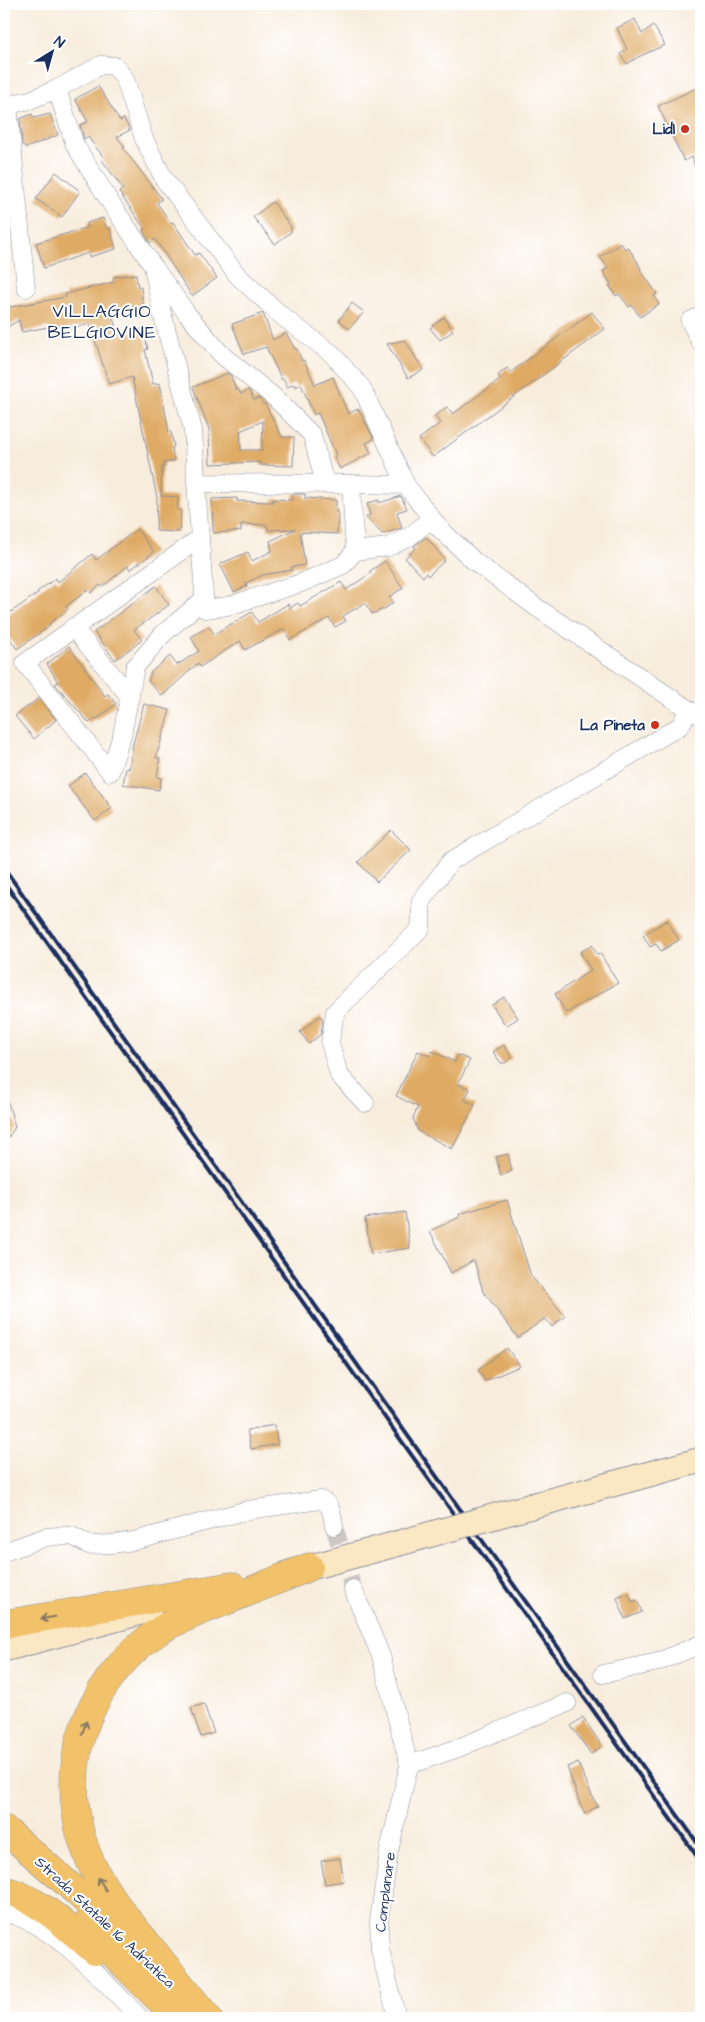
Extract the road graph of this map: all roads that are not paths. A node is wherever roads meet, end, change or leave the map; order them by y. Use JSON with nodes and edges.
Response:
{"nodes":[{"id":1,"x":57,"y":89,"type":"junction"},
{"id":2,"x":6,"y":106,"type":"edge"},
{"id":3,"x":153,"y":266,"type":"junction"},
{"id":4,"x":26,"y":288,"type":"dead end"},
{"id":5,"x":696,"y":318,"type":"edge"},
{"id":6,"x":701,"y":343,"type":"edge"},
{"id":7,"x":196,"y":483,"type":"junction"},
{"id":8,"x":325,"y":484,"type":"junction"},
{"id":9,"x":351,"y":484,"type":"junction"},
{"id":10,"x":406,"y":485,"type":"junction"},
{"id":11,"x":431,"y":519,"type":"junction"},
{"id":12,"x":200,"y":538,"type":"junction"},
{"id":13,"x":354,"y":551,"type":"junction"},
{"id":14,"x":204,"y":599,"type":"junction"},
{"id":15,"x":73,"y":627,"type":"junction"},
{"id":16,"x":130,"y":697,"type":"junction"},
{"id":17,"x":695,"y":713,"type":"edge"},
{"id":18,"x":365,"y":1103,"type":"dead end"},
{"id":19,"x":701,"y":1460,"type":"edge"},
{"id":20,"x":334,"y":1526,"type":"tunnel mouth"},
{"id":21,"x":4,"y":1552,"type":"edge"},
{"id":22,"x":309,"y":1567,"type":"junction"},
{"id":23,"x":251,"y":1583,"type":"junction"},
{"id":24,"x":353,"y":1589,"type":"tunnel mouth"},
{"id":25,"x":4,"y":1624,"type":"edge"},
{"id":26,"x":701,"y":1644,"type":"edge"},
{"id":27,"x":4,"y":1649,"type":"edge"},
{"id":28,"x":603,"y":1674,"type":"dead end"},
{"id":29,"x":567,"y":1703,"type":"dead end"},
{"id":30,"x":409,"y":1765,"type":"junction"},
{"id":31,"x":4,"y":1829,"type":"edge"},
{"id":32,"x":4,"y":1854,"type":"edge"},
{"id":33,"x":4,"y":1890,"type":"edge"},
{"id":34,"x":4,"y":1913,"type":"edge"},
{"id":35,"x":140,"y":2018,"type":"edge"},
{"id":36,"x":172,"y":2018,"type":"edge"},
{"id":37,"x":178,"y":2018,"type":"edge"},
{"id":38,"x":204,"y":2018,"type":"edge"},
{"id":39,"x":208,"y":2018,"type":"edge"},
{"id":40,"x":397,"y":2018,"type":"edge"}],
"edges":[{"from":1,"to":2,"type":"street"},
{"from":1,"to":3,"type":"street"},
{"from":1,"to":10,"type":"street"},
{"from":2,"to":4,"type":"street"},
{"from":3,"to":7,"type":"street"},
{"from":3,"to":8,"type":"street"},
{"from":5,"to":6,"type":"street"},
{"from":7,"to":8,"type":"street"},
{"from":7,"to":12,"type":"street"},
{"from":8,"to":9,"type":"street"},
{"from":9,"to":10,"type":"street"},
{"from":9,"to":13,"type":"street"},
{"from":10,"to":11,"type":"street"},
{"from":11,"to":13,"type":"street"},
{"from":11,"to":17,"type":"street"},
{"from":12,"to":14,"type":"street"},
{"from":12,"to":15,"type":"street"},
{"from":13,"to":14,"type":"street"},
{"from":14,"to":16,"type":"street"},
{"from":15,"to":16,"type":"street"},
{"from":15,"to":16,"type":"street"},
{"from":17,"to":18,"type":"street"},
{"from":19,"to":22,"type":"main road","bridge":true},
{"from":20,"to":21,"type":"street"},
{"from":22,"to":23,"type":"main road"},
{"from":39,"to":22,"type":"highway","one_way":true},
{"from":23,"to":25,"type":"highway","one_way":true},
{"from":23,"to":27,"type":"main road"},
{"from":24,"to":30,"type":"street","name":"Complanare"},
{"from":26,"to":28,"type":"street"},
{"from":29,"to":30,"type":"street"},
{"from":30,"to":40,"type":"street","name":"Complanare"},
{"from":31,"to":38,"type":"highway","name":"Strada Statale 16 Adriatica"},
{"from":32,"to":37,"type":"highway","name":"Strada Statale 16 Adriatica"},
{"from":33,"to":36,"type":"highway"},
{"from":34,"to":35,"type":"street"}]}
